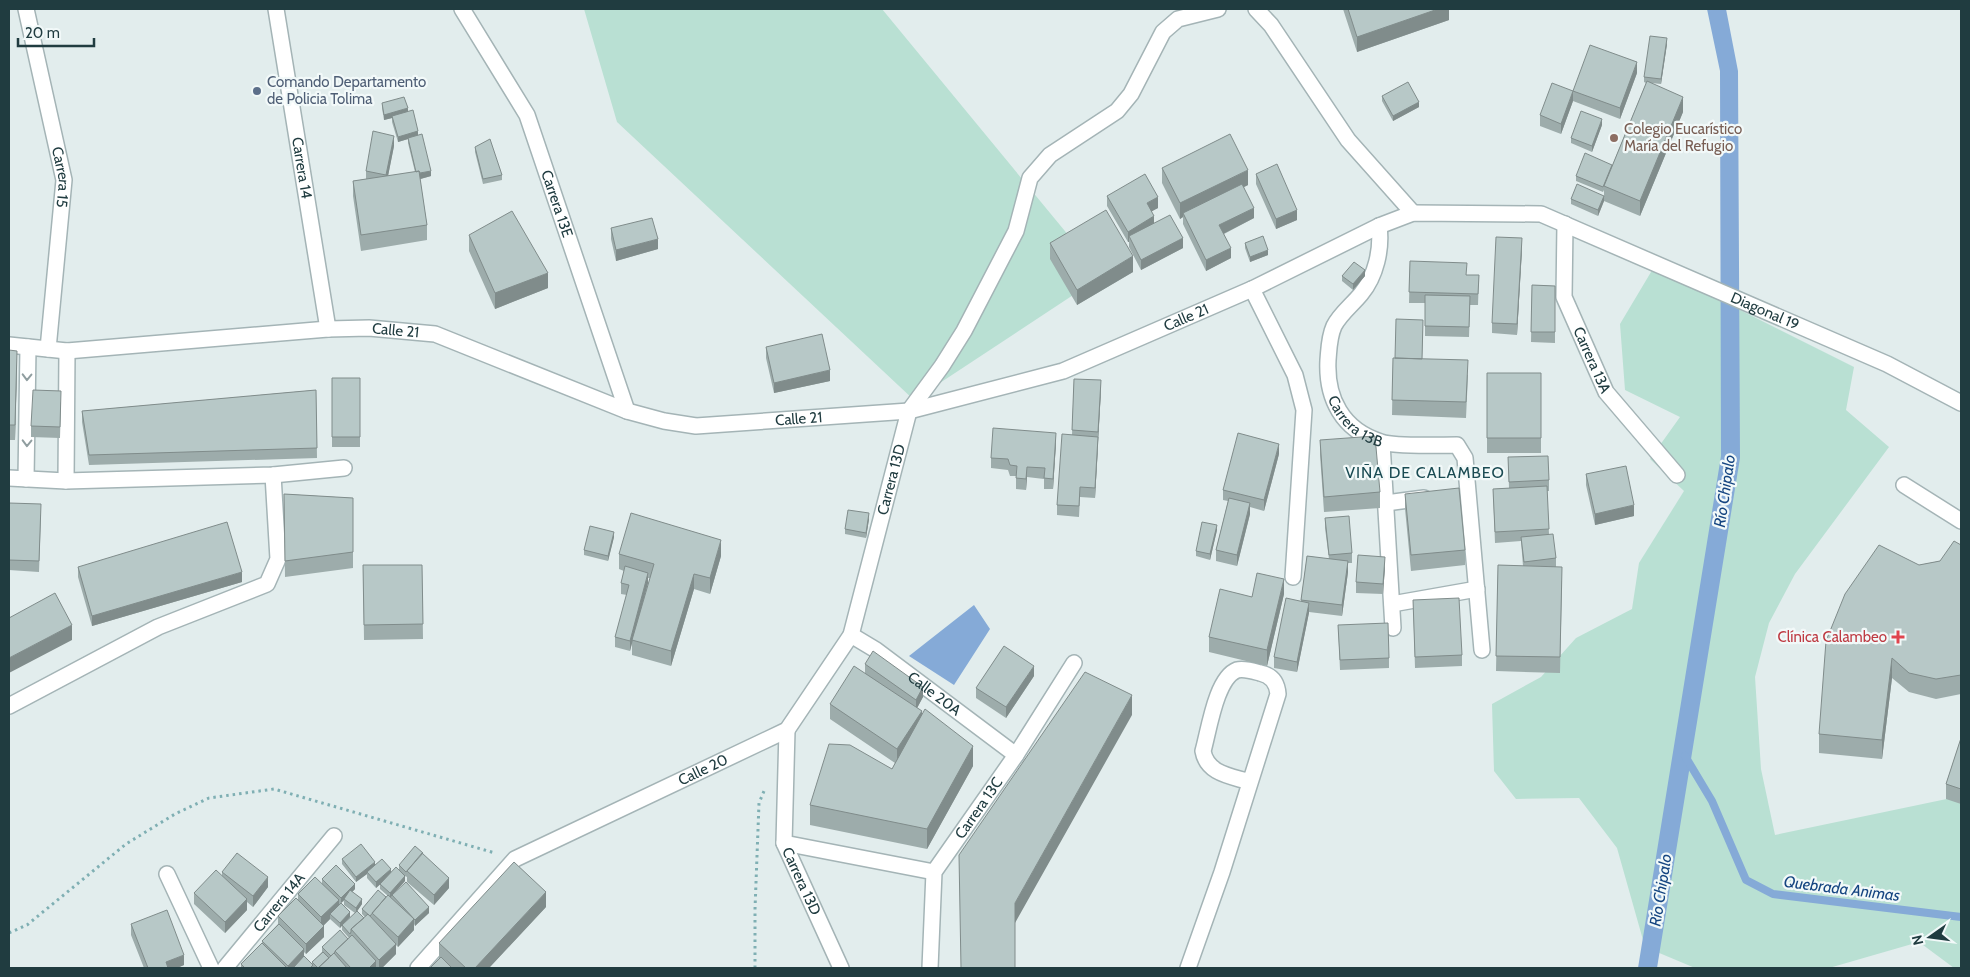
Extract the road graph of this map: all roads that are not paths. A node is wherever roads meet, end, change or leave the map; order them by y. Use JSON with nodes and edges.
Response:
{"nodes":[{"id":1,"x":26,"y":9,"type":"edge"},
{"id":2,"x":276,"y":9,"type":"edge"},
{"id":3,"x":462,"y":9,"type":"edge"},
{"id":4,"x":1218,"y":9,"type":"edge"},
{"id":5,"x":1256,"y":9,"type":"edge"},
{"id":6,"x":1413,"y":212,"type":"junction"},
{"id":7,"x":1565,"y":224,"type":"junction"},
{"id":8,"x":1379,"y":226,"type":"junction"},
{"id":9,"x":1252,"y":289,"type":"junction"},
{"id":10,"x":328,"y":329,"type":"junction"},
{"id":11,"x":9,"y":345,"type":"edge"},
{"id":12,"x":28,"y":347,"type":"junction"},
{"id":13,"x":48,"y":349,"type":"junction"},
{"id":14,"x":67,"y":351,"type":"junction"},
{"id":15,"x":1961,"y":403,"type":"edge"},
{"id":16,"x":627,"y":410,"type":"junction"},
{"id":17,"x":909,"y":412,"type":"junction"},
{"id":18,"x":1382,"y":442,"type":"junction"},
{"id":19,"x":344,"y":468,"type":"dead end"},
{"id":20,"x":273,"y":475,"type":"junction"},
{"id":21,"x":1677,"y":475,"type":"dead end"},
{"id":22,"x":9,"y":478,"type":"edge"},
{"id":23,"x":26,"y":479,"type":"junction"},
{"id":24,"x":66,"y":481,"type":"junction"},
{"id":25,"x":1904,"y":485,"type":"dead end"},
{"id":26,"x":1468,"y":494,"type":"junction"},
{"id":27,"x":1386,"y":503,"type":"junction"},
{"id":28,"x":1961,"y":520,"type":"edge"},
{"id":29,"x":1293,"y":577,"type":"dead end"},
{"id":30,"x":1477,"y":589,"type":"junction"},
{"id":31,"x":1392,"y":604,"type":"junction"},
{"id":32,"x":1393,"y":628,"type":"dead end"},
{"id":33,"x":850,"y":635,"type":"junction"},
{"id":34,"x":1482,"y":650,"type":"dead end"},
{"id":35,"x":1074,"y":663,"type":"dead end"},
{"id":36,"x":9,"y":706,"type":"edge"},
{"id":37,"x":787,"y":730,"type":"junction"},
{"id":38,"x":1016,"y":756,"type":"junction"},
{"id":39,"x":1250,"y":782,"type":"junction"},
{"id":40,"x":334,"y":836,"type":"dead end"},
{"id":41,"x":784,"y":843,"type":"junction"},
{"id":42,"x":934,"y":872,"type":"junction"},
{"id":43,"x":167,"y":874,"type":"dead end"},
{"id":44,"x":211,"y":968,"type":"edge"},
{"id":45,"x":225,"y":968,"type":"edge"},
{"id":46,"x":418,"y":968,"type":"edge"},
{"id":47,"x":841,"y":968,"type":"edge"},
{"id":48,"x":930,"y":968,"type":"edge"},
{"id":49,"x":1188,"y":968,"type":"edge"}],
"edges":[{"from":1,"to":13,"type":"street","name":"Carrera 15"},
{"from":2,"to":10,"type":"street","name":"Carrera 14"},
{"from":3,"to":16,"type":"street","name":"Carrera 13E"},
{"from":4,"to":17,"type":"street"},
{"from":5,"to":6,"type":"street"},
{"from":6,"to":7,"type":"street","name":"Calle 21"},
{"from":6,"to":8,"type":"street","name":"Calle 21"},
{"from":7,"to":15,"type":"street","name":"Diagonal 19"},
{"from":7,"to":21,"type":"street","name":"Carrera 13A"},
{"from":8,"to":9,"type":"street","name":"Calle 21"},
{"from":8,"to":18,"type":"street","name":"Carrera 13B"},
{"from":9,"to":17,"type":"street","name":"Calle 21"},
{"from":9,"to":29,"type":"street"},
{"from":10,"to":14,"type":"street","name":"Calle 21"},
{"from":10,"to":16,"type":"street","name":"Calle 21"},
{"from":11,"to":12,"type":"street","name":"Calle 21"},
{"from":12,"to":13,"type":"street","name":"Calle 21"},
{"from":12,"to":23,"type":"street","one_way":true},
{"from":13,"to":14,"type":"street","name":"Calle 21"},
{"from":14,"to":24,"type":"street"},
{"from":16,"to":17,"type":"street","name":"Calle 21"},
{"from":17,"to":33,"type":"street","name":"Carrera 13D"},
{"from":18,"to":26,"type":"street"},
{"from":18,"to":27,"type":"street","name":"Carrera 13B"},
{"from":19,"to":20,"type":"street"},
{"from":20,"to":24,"type":"street"},
{"from":20,"to":36,"type":"street"},
{"from":22,"to":23,"type":"street"},
{"from":23,"to":24,"type":"street"},
{"from":25,"to":28,"type":"street"},
{"from":26,"to":27,"type":"street"},
{"from":26,"to":30,"type":"street"},
{"from":27,"to":31,"type":"street","name":"Carrera 13B"},
{"from":30,"to":31,"type":"street"},
{"from":30,"to":34,"type":"street"},
{"from":31,"to":32,"type":"street","name":"Carrera 13B"},
{"from":33,"to":37,"type":"street"},
{"from":33,"to":38,"type":"street","name":"Calle 20A"},
{"from":35,"to":38,"type":"street","name":"Carrera 13C"},
{"from":37,"to":41,"type":"street","name":"Carrera 13D"},
{"from":37,"to":46,"type":"street","name":"Calle 20"},
{"from":38,"to":42,"type":"street","name":"Carrera 13C"},
{"from":39,"to":39,"type":"street"},
{"from":39,"to":49,"type":"street"},
{"from":40,"to":45,"type":"street","name":"Carrera 14A"},
{"from":41,"to":42,"type":"street"},
{"from":41,"to":47,"type":"street","name":"Carrera 13D"},
{"from":42,"to":48,"type":"street"},
{"from":43,"to":44,"type":"street"}]}
